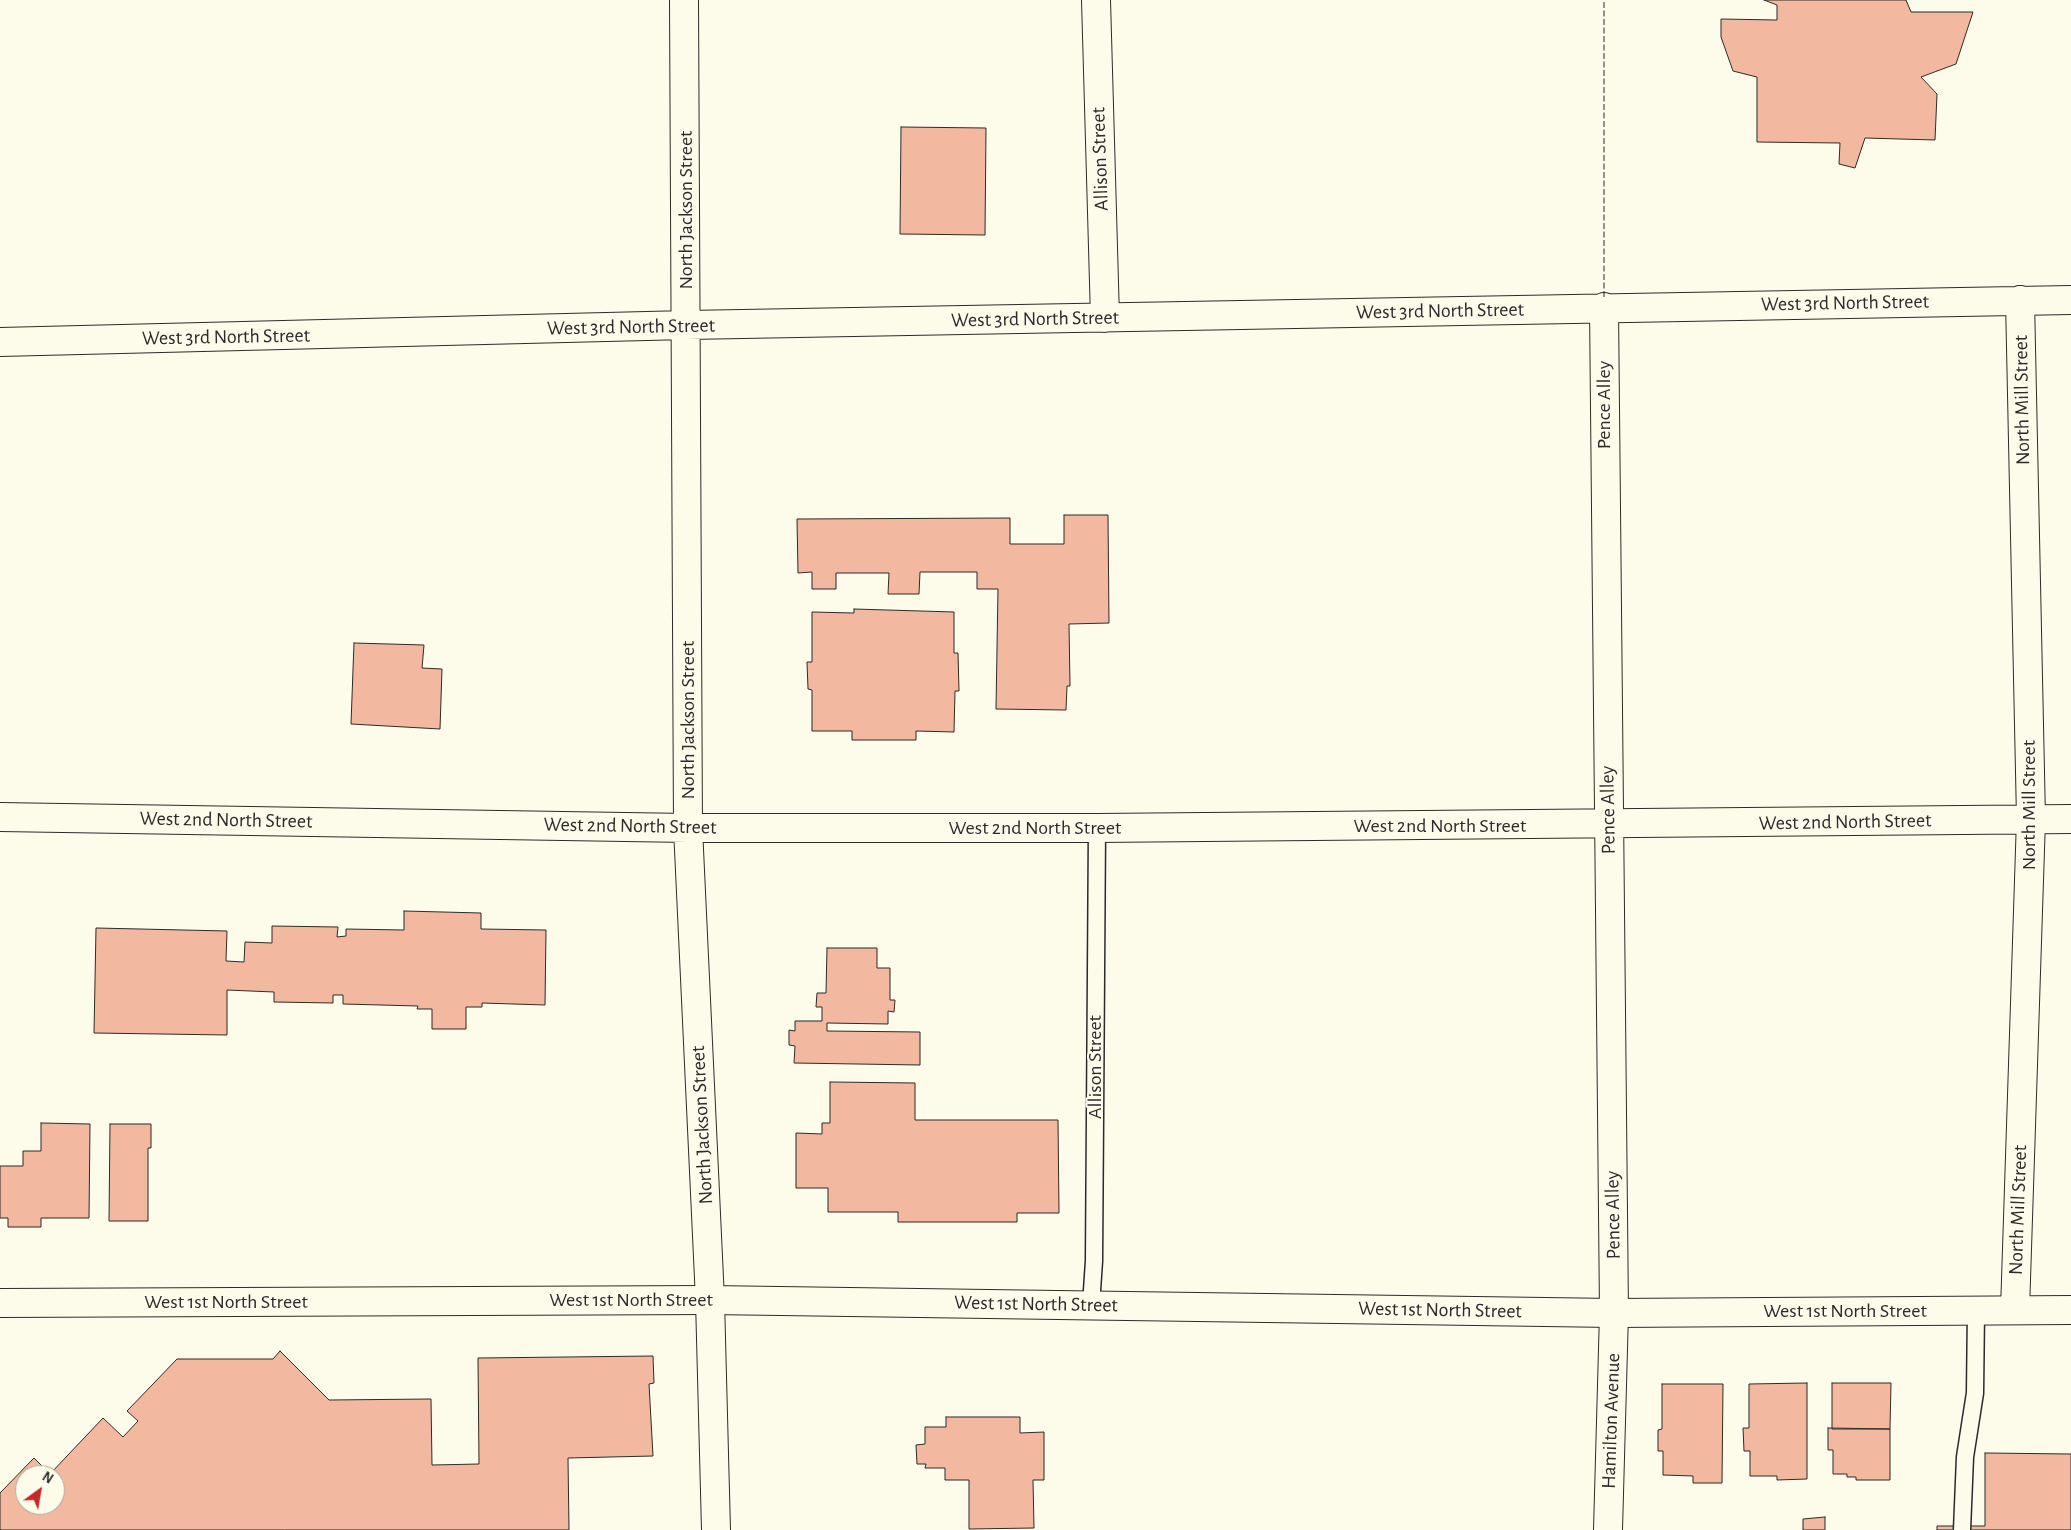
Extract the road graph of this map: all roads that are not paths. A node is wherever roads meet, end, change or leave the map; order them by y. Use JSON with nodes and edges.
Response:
{"nodes":[{"id":1,"x":684,"y":0,"type":"edge"},
{"id":2,"x":1096,"y":0,"type":"edge"},
{"id":3,"x":2020,"y":300,"type":"junction"},
{"id":4,"x":2071,"y":300,"type":"edge"},
{"id":5,"x":1604,"y":307,"type":"junction"},
{"id":6,"x":1105,"y":318,"type":"junction"},
{"id":7,"x":686,"y":325,"type":"junction"},
{"id":8,"x":0,"y":342,"type":"edge"},
{"id":9,"x":0,"y":817,"type":"edge"},
{"id":10,"x":2071,"y":819,"type":"edge"},
{"id":11,"x":2031,"y":820,"type":"junction"},
{"id":12,"x":1608,"y":824,"type":"junction"},
{"id":13,"x":688,"y":828,"type":"junction"},
{"id":14,"x":1097,"y":828,"type":"junction"},
{"id":15,"x":710,"y":1300,"type":"junction"},
{"id":16,"x":0,"y":1303,"type":"edge"},
{"id":17,"x":1091,"y":1305,"type":"junction"},
{"id":18,"x":1976,"y":1310,"type":"junction"},
{"id":19,"x":2015,"y":1310,"type":"junction"},
{"id":20,"x":2071,"y":1310,"type":"edge"},
{"id":21,"x":1614,"y":1313,"type":"junction"},
{"id":22,"x":716,"y":1530,"type":"edge"},
{"id":23,"x":1608,"y":1530,"type":"edge"},
{"id":24,"x":1962,"y":1530,"type":"edge"}],
"edges":[{"from":1,"to":7,"type":"street","name":"North Jackson Street"},
{"from":2,"to":6,"type":"street","name":"Allison Street"},
{"from":3,"to":4,"type":"street","name":"West 3rd North Street"},
{"from":3,"to":5,"type":"street","name":"West 3rd North Street"},
{"from":3,"to":11,"type":"street","name":"North Mill Street"},
{"from":5,"to":6,"type":"street","name":"West 3rd North Street"},
{"from":5,"to":12,"type":"street","name":"Pence Alley"},
{"from":6,"to":7,"type":"street","name":"West 3rd North Street"},
{"from":7,"to":8,"type":"street","name":"West 3rd North Street"},
{"from":7,"to":13,"type":"street","name":"North Jackson Street"},
{"from":9,"to":13,"type":"street","name":"West 2nd North Street"},
{"from":10,"to":11,"type":"street","name":"West 2nd North Street"},
{"from":11,"to":12,"type":"street","name":"West 2nd North Street"},
{"from":11,"to":19,"type":"street","name":"North Mill Street"},
{"from":12,"to":14,"type":"street","name":"West 2nd North Street"},
{"from":12,"to":21,"type":"street","name":"Pence Alley"},
{"from":13,"to":14,"type":"street","name":"West 2nd North Street"},
{"from":13,"to":15,"type":"street","name":"North Jackson Street"},
{"from":14,"to":17,"type":"lane","name":"Allison Street"},
{"from":15,"to":16,"type":"street","name":"West 1st North Street"},
{"from":15,"to":17,"type":"street","name":"West 1st North Street"},
{"from":15,"to":22,"type":"street","name":"North Jackson Street"},
{"from":17,"to":21,"type":"street","name":"West 1st North Street"},
{"from":18,"to":19,"type":"street","name":"West 1st North Street"},
{"from":18,"to":21,"type":"street","name":"West 1st North Street"},
{"from":18,"to":24,"type":"lane"},
{"from":19,"to":20,"type":"street","name":"West 1st North Street"},
{"from":21,"to":23,"type":"street","name":"Hamilton Avenue"}]}
